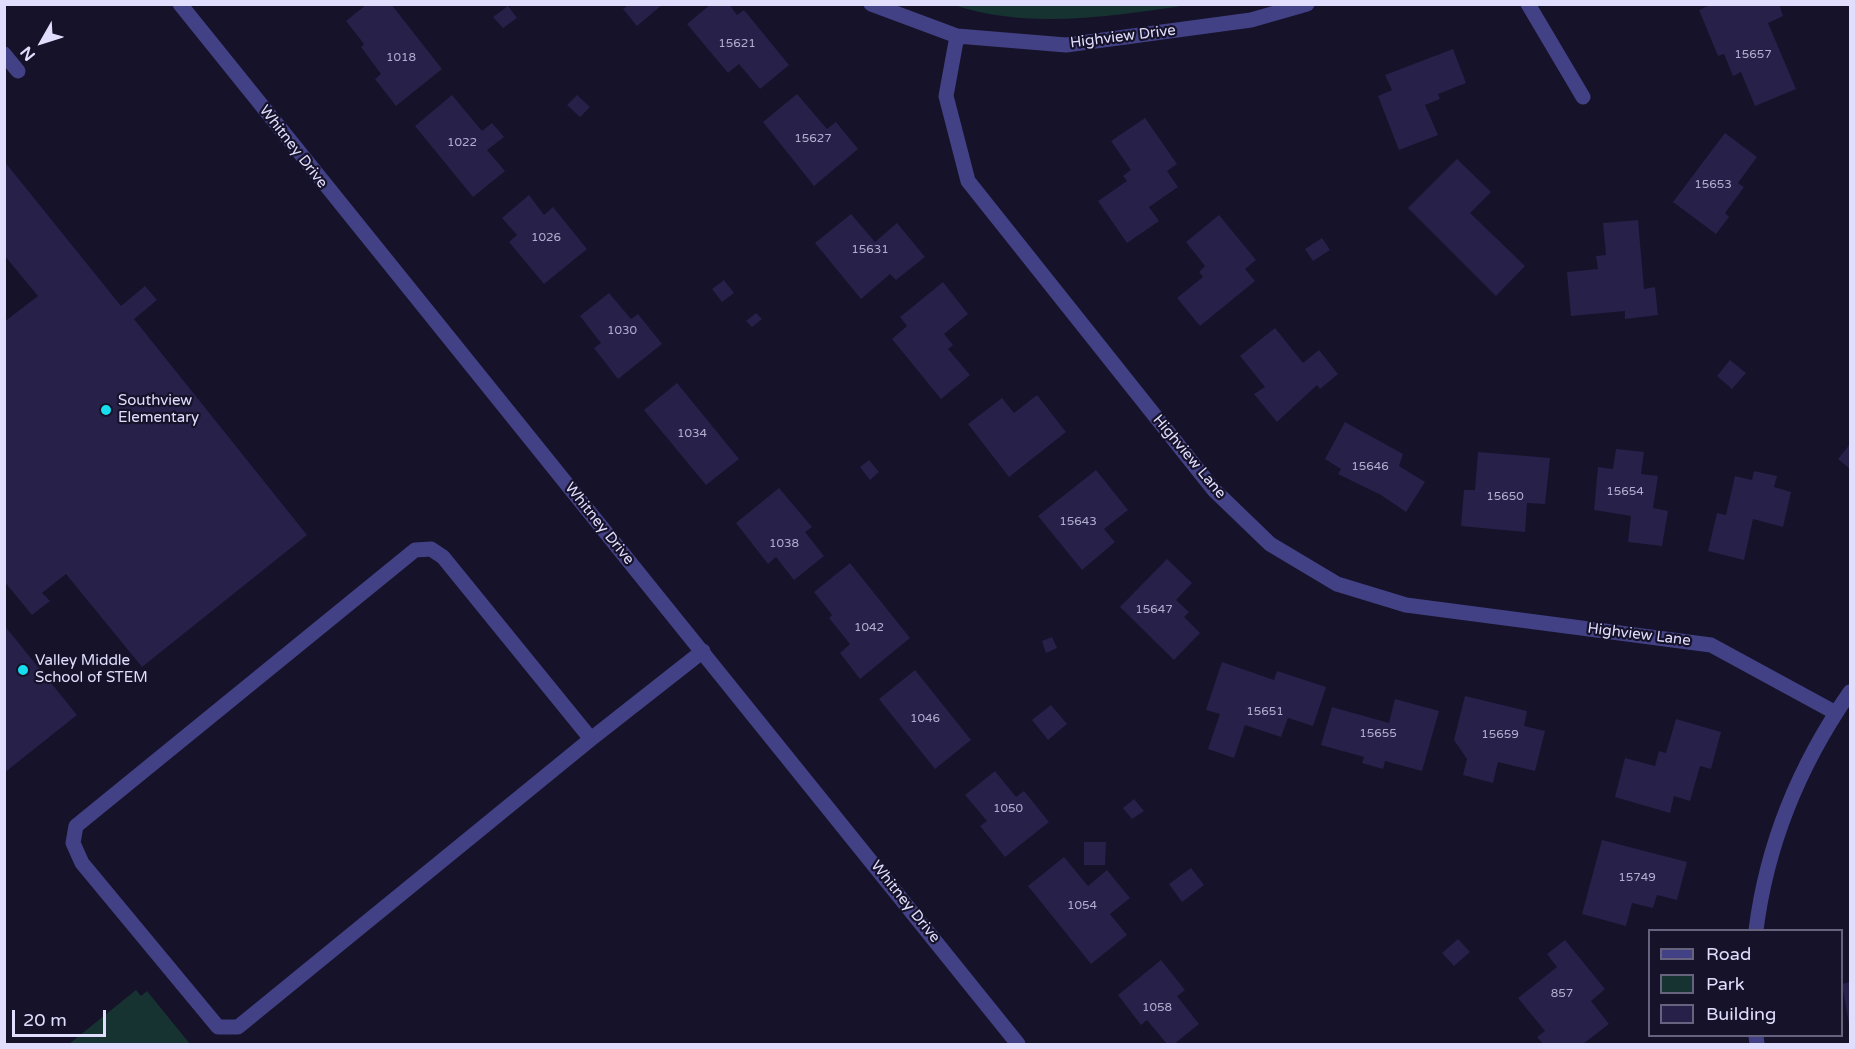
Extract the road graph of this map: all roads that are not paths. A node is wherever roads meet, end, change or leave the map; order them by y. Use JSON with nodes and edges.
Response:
{"nodes":[{"id":1,"x":180,"y":4,"type":"edge"},
{"id":2,"x":871,"y":4,"type":"edge"},
{"id":3,"x":1307,"y":4,"type":"edge"},
{"id":4,"x":1528,"y":4,"type":"edge"},
{"id":5,"x":957,"y":36,"type":"junction"},
{"id":6,"x":4,"y":54,"type":"edge"},
{"id":7,"x":18,"y":71,"type":"dead end"},
{"id":8,"x":1583,"y":97,"type":"dead end"},
{"id":9,"x":704,"y":651,"type":"junction"},
{"id":10,"x":1851,"y":692,"type":"edge"},
{"id":11,"x":1836,"y":712,"type":"junction"},
{"id":12,"x":591,"y":739,"type":"junction"},
{"id":13,"x":1756,"y":929,"type":"edge"},
{"id":14,"x":1018,"y":1044,"type":"edge"}],
"edges":[{"from":1,"to":9,"type":"street","name":"Whitney Drive"},
{"from":2,"to":5,"type":"street","name":"Highview Drive"},
{"from":3,"to":5,"type":"street","name":"Highview Drive"},
{"from":4,"to":8,"type":"street"},
{"from":5,"to":11,"type":"street","name":"Highview Lane"},
{"from":6,"to":7,"type":"street"},
{"from":9,"to":12,"type":"street"},
{"from":9,"to":14,"type":"street","name":"Whitney Drive"},
{"from":10,"to":11,"type":"street"},
{"from":11,"to":13,"type":"street"},
{"from":12,"to":12,"type":"street"}]}
